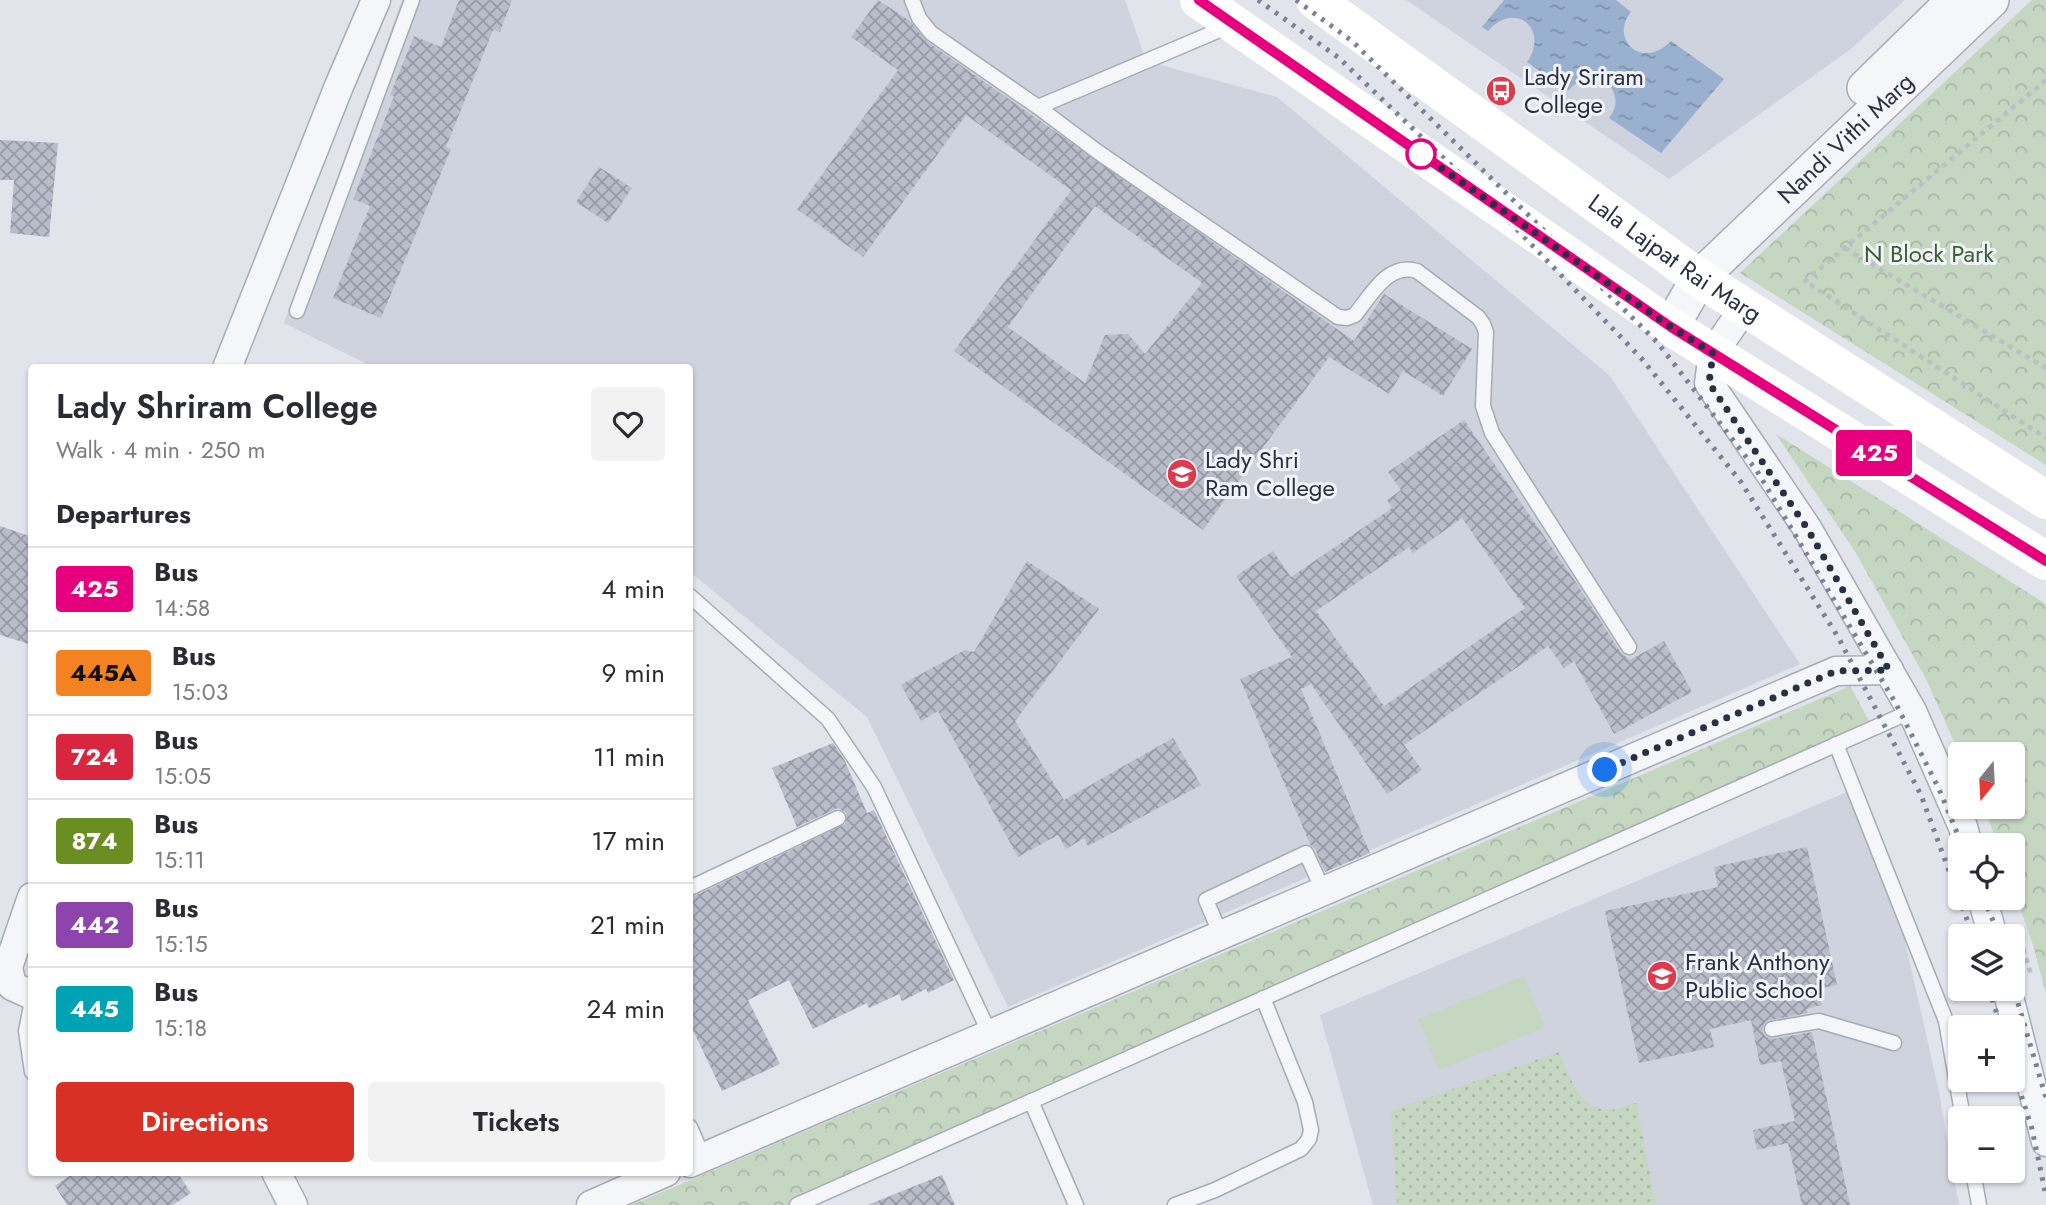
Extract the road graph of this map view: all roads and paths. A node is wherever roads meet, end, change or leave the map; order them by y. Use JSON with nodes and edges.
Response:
{"nodes":[{"id":1,"x":376,"y":0,"type":"edge"},
{"id":2,"x":412,"y":0,"type":"edge"},
{"id":3,"x":912,"y":0,"type":"edge"},
{"id":4,"x":1199,"y":0,"type":"edge"},
{"id":5,"x":1315,"y":0,"type":"edge"},
{"id":6,"x":1955,"y":0,"type":"edge"},
{"id":7,"x":1991,"y":0,"type":"edge"},
{"id":8,"x":1233,"y":24,"type":"junction"},
{"id":9,"x":2046,"y":80,"type":"edge"},
{"id":10,"x":1038,"y":107,"type":"junction"},
{"id":11,"x":1844,"y":248,"type":"junction"},
{"id":12,"x":1690,"y":271,"type":"junction"},
{"id":13,"x":1745,"y":307,"type":"junction"},
{"id":14,"x":297,"y":311,"type":"dead end"},
{"id":15,"x":1662,"y":320,"type":"junction"},
{"id":16,"x":1713,"y":353,"type":"junction"},
{"id":17,"x":229,"y":364,"type":"edge"},
{"id":18,"x":2046,"y":368,"type":"edge"},
{"id":19,"x":2046,"y":438,"type":"edge"},
{"id":20,"x":2046,"y":500,"type":"edge"},
{"id":21,"x":2046,"y":561,"type":"edge"},
{"id":22,"x":693,"y":599,"type":"edge"},
{"id":23,"x":1629,"y":647,"type":"dead end"},
{"id":24,"x":1889,"y":670,"type":"junction"},
{"id":25,"x":1912,"y":711,"type":"junction"},
{"id":26,"x":1836,"y":744,"type":"junction"},
{"id":27,"x":838,"y":818,"type":"dead end"},
{"id":28,"x":1965,"y":833,"type":"edge"},
{"id":29,"x":693,"y":887,"type":"edge"},
{"id":30,"x":1323,"y":890,"type":"junction"},
{"id":31,"x":28,"y":909,"type":"edge"},
{"id":32,"x":1221,"y":935,"type":"junction"},
{"id":33,"x":28,"y":993,"type":"edge"},
{"id":34,"x":1264,"y":998,"type":"junction"},
{"id":35,"x":2023,"y":1001,"type":"edge"},
{"id":36,"x":28,"y":1021,"type":"edge"},
{"id":37,"x":1772,"y":1029,"type":"dead end"},
{"id":38,"x":990,"y":1034,"type":"junction"},
{"id":39,"x":1894,"y":1043,"type":"dead end"},
{"id":40,"x":28,"y":1045,"type":"edge"},
{"id":41,"x":1031,"y":1101,"type":"junction"},
{"id":42,"x":1962,"y":1106,"type":"edge"},
{"id":43,"x":2046,"y":1142,"type":"edge"},
{"id":44,"x":696,"y":1160,"type":"edge"},
{"id":45,"x":278,"y":1176,"type":"edge"},
{"id":46,"x":658,"y":1176,"type":"edge"},
{"id":47,"x":1975,"y":1183,"type":"edge"},
{"id":48,"x":1215,"y":1190,"type":"junction"},
{"id":49,"x":817,"y":1201,"type":"edge"},
{"id":50,"x":293,"y":1205,"type":"edge"},
{"id":51,"x":591,"y":1205,"type":"edge"},
{"id":52,"x":797,"y":1205,"type":"edge"},
{"id":53,"x":1076,"y":1205,"type":"edge"},
{"id":54,"x":1175,"y":1205,"type":"edge"},
{"id":55,"x":1219,"y":1205,"type":"edge"},
{"id":56,"x":1979,"y":1205,"type":"edge"}],
"edges":[{"from":1,"to":17,"type":"street"},
{"from":2,"to":14,"type":"lane"},
{"from":3,"to":10,"type":"lane"},
{"from":4,"to":8,"type":"main road"},
{"from":5,"to":12,"type":"main road","name":"Lala Lajpat Rai Marg"},
{"from":6,"to":12,"type":"street","name":"Nandi Vithi Marg"},
{"from":7,"to":12,"type":"street","name":"Nandi Vithi Marg"},
{"from":8,"to":10,"type":"lane"},
{"from":8,"to":15,"type":"main road"},
{"from":9,"to":11,"type":"path"},
{"from":10,"to":23,"type":"lane"},
{"from":11,"to":18,"type":"path"},
{"from":11,"to":19,"type":"path"},
{"from":12,"to":13,"type":"main road","name":"Lala Lajpat Rai Marg"},
{"from":12,"to":15,"type":"street"},
{"from":13,"to":16,"type":"street"},
{"from":13,"to":20,"type":"main road","name":"Lala Lajpat Rai Marg"},
{"from":15,"to":16,"type":"main road"},
{"from":16,"to":21,"type":"main road"},
{"from":16,"to":24,"type":"street"},
{"from":22,"to":38,"type":"lane"},
{"from":24,"to":25,"type":"street"},
{"from":24,"to":30,"type":"street"},
{"from":25,"to":26,"type":"lane"},
{"from":25,"to":28,"type":"street"},
{"from":26,"to":34,"type":"lane"},
{"from":26,"to":42,"type":"lane"},
{"from":27,"to":29,"type":"lane"},
{"from":30,"to":32,"type":"street"},
{"from":30,"to":32,"type":"lane"},
{"from":31,"to":33,"type":"street"},
{"from":32,"to":38,"type":"street"},
{"from":34,"to":41,"type":"lane"},
{"from":34,"to":48,"type":"lane"},
{"from":35,"to":43,"type":"street"},
{"from":36,"to":40,"type":"lane"},
{"from":37,"to":39,"type":"lane"},
{"from":38,"to":44,"type":"street"},
{"from":41,"to":49,"type":"lane"},
{"from":41,"to":53,"type":"lane"},
{"from":45,"to":50,"type":"street"},
{"from":46,"to":51,"type":"street"},
{"from":47,"to":56,"type":"lane"},
{"from":48,"to":54,"type":"lane"},
{"from":48,"to":55,"type":"lane"},
{"from":49,"to":52,"type":"lane"}]}
